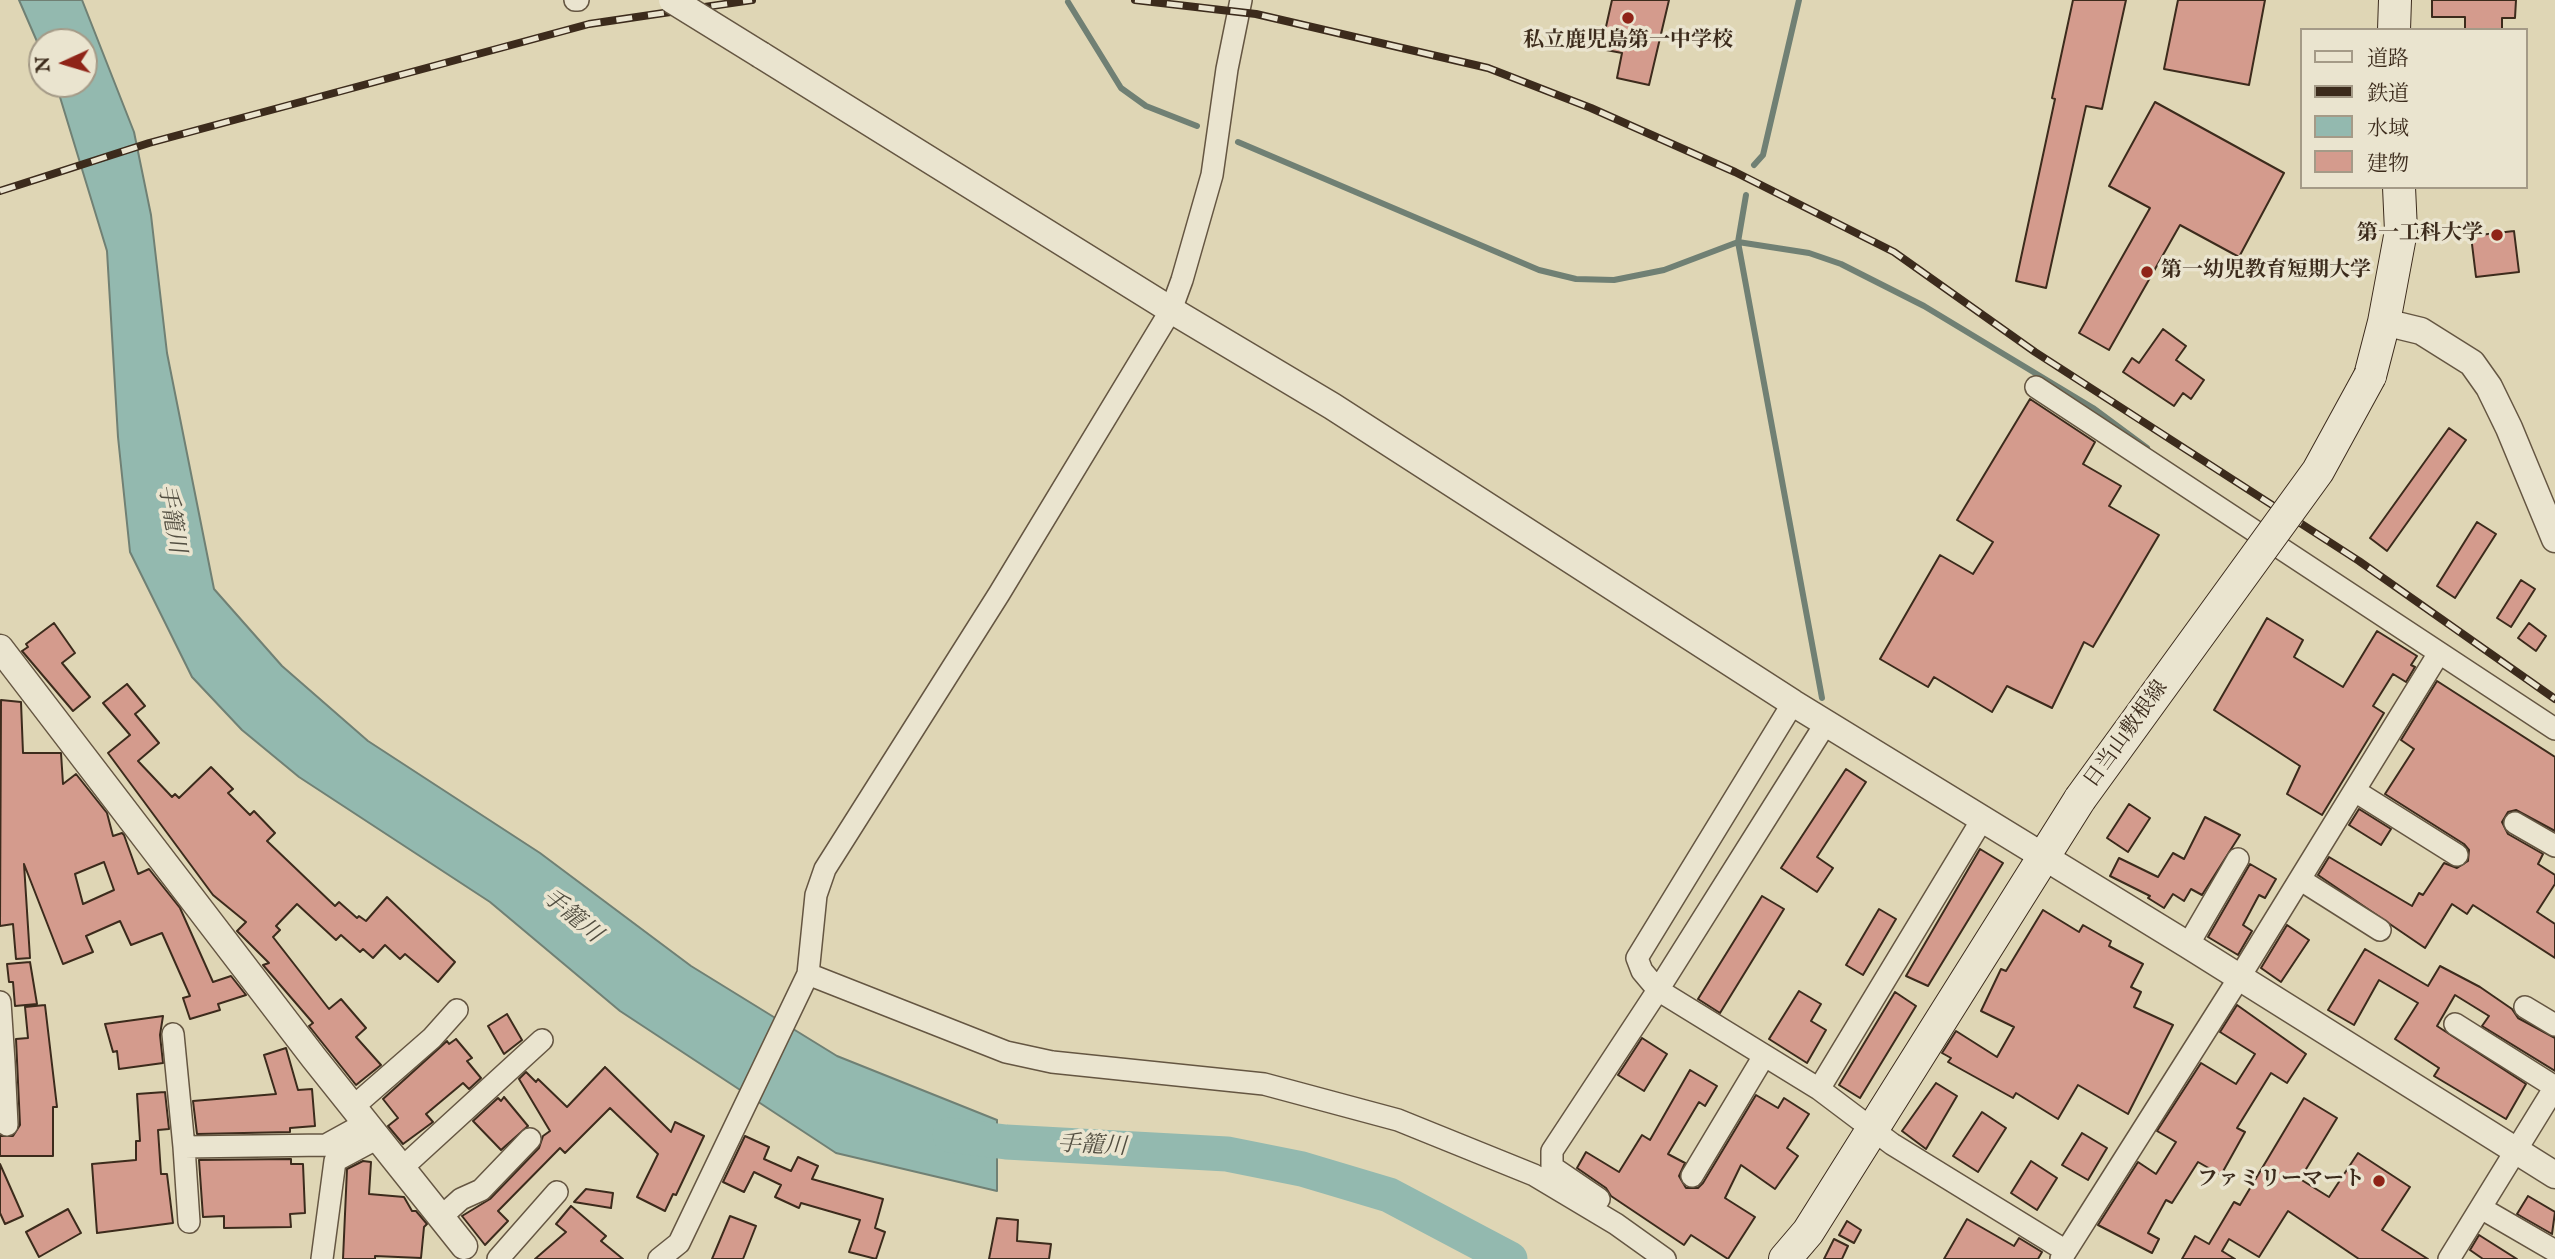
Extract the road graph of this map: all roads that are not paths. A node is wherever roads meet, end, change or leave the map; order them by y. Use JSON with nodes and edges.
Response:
{"nodes":[{"id":1,"x":672,"y":0,"type":"edge"},
{"id":2,"x":1241,"y":0,"type":"edge"},
{"id":3,"x":2395,"y":0,"type":"edge"},
{"id":4,"x":2394,"y":28,"type":"edge"},
{"id":5,"x":2399,"y":189,"type":"edge"},
{"id":6,"x":1171,"y":310,"type":"junction"},
{"id":7,"x":2384,"y":322,"type":"junction"},
{"id":8,"x":2036,"y":387,"type":"dead end"},
{"id":9,"x":2555,"y":540,"type":"edge"},
{"id":10,"x":0,"y":648,"type":"edge"},
{"id":11,"x":2439,"y":653,"type":"junction"},
{"id":12,"x":1793,"y":703,"type":"junction"},
{"id":13,"x":1826,"y":723,"type":"junction"},
{"id":14,"x":2555,"y":729,"type":"edge"},
{"id":15,"x":2355,"y":792,"type":"junction"},
{"id":16,"x":1983,"y":818,"type":"junction"},
{"id":17,"x":2515,"y":823,"type":"dead end"},
{"id":18,"x":2555,"y":846,"type":"edge"},
{"id":19,"x":2457,"y":855,"type":"dead end"},
{"id":20,"x":2045,"y":859,"type":"junction"},
{"id":21,"x":2238,"y":859,"type":"dead end"},
{"id":22,"x":2301,"y":880,"type":"junction"},
{"id":23,"x":2380,"y":930,"type":"dead end"},
{"id":24,"x":2188,"y":945,"type":"junction"},
{"id":25,"x":2239,"y":978,"type":"junction"},
{"id":26,"x":806,"y":980,"type":"junction"},
{"id":27,"x":1658,"y":990,"type":"junction"},
{"id":28,"x":0,"y":1002,"type":"edge"},
{"id":29,"x":2525,"y":1007,"type":"dead end"},
{"id":30,"x":457,"y":1010,"type":"dead end"},
{"id":31,"x":2455,"y":1024,"type":"dead end"},
{"id":32,"x":2555,"y":1025,"type":"edge"},
{"id":33,"x":173,"y":1034,"type":"dead end"},
{"id":34,"x":542,"y":1040,"type":"dead end"},
{"id":35,"x":1764,"y":1056,"type":"junction"},
{"id":36,"x":2,"y":1063,"type":"edge"},
{"id":37,"x":1819,"y":1089,"type":"junction"},
{"id":38,"x":366,"y":1123,"type":"junction"},
{"id":39,"x":7,"y":1125,"type":"dead end"},
{"id":40,"x":1872,"y":1128,"type":"junction"},
{"id":41,"x":530,"y":1139,"type":"dead end"},
{"id":42,"x":184,"y":1147,"type":"junction"},
{"id":43,"x":2516,"y":1151,"type":"junction"},
{"id":44,"x":402,"y":1168,"type":"junction"},
{"id":45,"x":2555,"y":1175,"type":"edge"},
{"id":46,"x":1692,"y":1176,"type":"dead end"},
{"id":47,"x":557,"y":1192,"type":"dead end"},
{"id":48,"x":2481,"y":1208,"type":"junction"},
{"id":49,"x":442,"y":1217,"type":"junction"},
{"id":50,"x":189,"y":1222,"type":"dead end"},
{"id":51,"x":1616,"y":1224,"type":"junction"},
{"id":52,"x":2555,"y":1251,"type":"edge"},
{"id":53,"x":469,"y":1252,"type":"edge"},
{"id":54,"x":2063,"y":1255,"type":"edge"},
{"id":55,"x":2458,"y":1256,"type":"edge"},
{"id":56,"x":321,"y":1259,"type":"edge"},
{"id":57,"x":498,"y":1259,"type":"edge"},
{"id":58,"x":659,"y":1259,"type":"edge"},
{"id":59,"x":1665,"y":1259,"type":"edge"},
{"id":60,"x":1784,"y":1259,"type":"edge"}],
"edges":[{"from":1,"to":6,"type":"street","bridge":true},
{"from":2,"to":6,"type":"street"},
{"from":3,"to":4,"type":"main road"},
{"from":5,"to":7,"type":"main road","name":"日当山敷根線"},
{"from":6,"to":12,"type":"street"},
{"from":6,"to":26,"type":"street"},
{"from":7,"to":9,"type":"street"},
{"from":7,"to":20,"type":"main road","name":"日当山敷根線","bridge":true},
{"from":8,"to":11,"type":"street"},
{"from":10,"to":38,"type":"street"},
{"from":11,"to":14,"type":"street"},
{"from":11,"to":15,"type":"street"},
{"from":12,"to":13,"type":"street"},
{"from":12,"to":27,"type":"street"},
{"from":13,"to":16,"type":"street"},
{"from":13,"to":27,"type":"street"},
{"from":15,"to":19,"type":"street"},
{"from":15,"to":22,"type":"street"},
{"from":16,"to":20,"type":"street"},
{"from":16,"to":37,"type":"street"},
{"from":17,"to":18,"type":"street"},
{"from":20,"to":24,"type":"street"},
{"from":20,"to":40,"type":"main road","name":"日当山敷根線"},
{"from":21,"to":24,"type":"street"},
{"from":22,"to":23,"type":"street"},
{"from":22,"to":25,"type":"street"},
{"from":24,"to":25,"type":"street"},
{"from":25,"to":43,"type":"street"},
{"from":25,"to":54,"type":"street"},
{"from":26,"to":51,"type":"street"},
{"from":26,"to":58,"type":"street"},
{"from":27,"to":35,"type":"street"},
{"from":27,"to":51,"type":"street"},
{"from":28,"to":36,"type":"street"},
{"from":29,"to":32,"type":"street"},
{"from":30,"to":38,"type":"street"},
{"from":31,"to":43,"type":"street"},
{"from":33,"to":42,"type":"street"},
{"from":34,"to":44,"type":"street"},
{"from":35,"to":37,"type":"street"},
{"from":35,"to":46,"type":"street"},
{"from":36,"to":39,"type":"street"},
{"from":37,"to":40,"type":"street"},
{"from":38,"to":42,"type":"street"},
{"from":38,"to":44,"type":"street"},
{"from":38,"to":56,"type":"street"},
{"from":40,"to":54,"type":"street"},
{"from":40,"to":60,"type":"main road","name":"日当山敷根線"},
{"from":41,"to":49,"type":"street"},
{"from":42,"to":50,"type":"street"},
{"from":43,"to":45,"type":"street"},
{"from":43,"to":48,"type":"street"},
{"from":44,"to":49,"type":"street"},
{"from":47,"to":57,"type":"street"},
{"from":48,"to":52,"type":"street"},
{"from":48,"to":55,"type":"street"},
{"from":49,"to":53,"type":"street"},
{"from":51,"to":59,"type":"street"}]}
